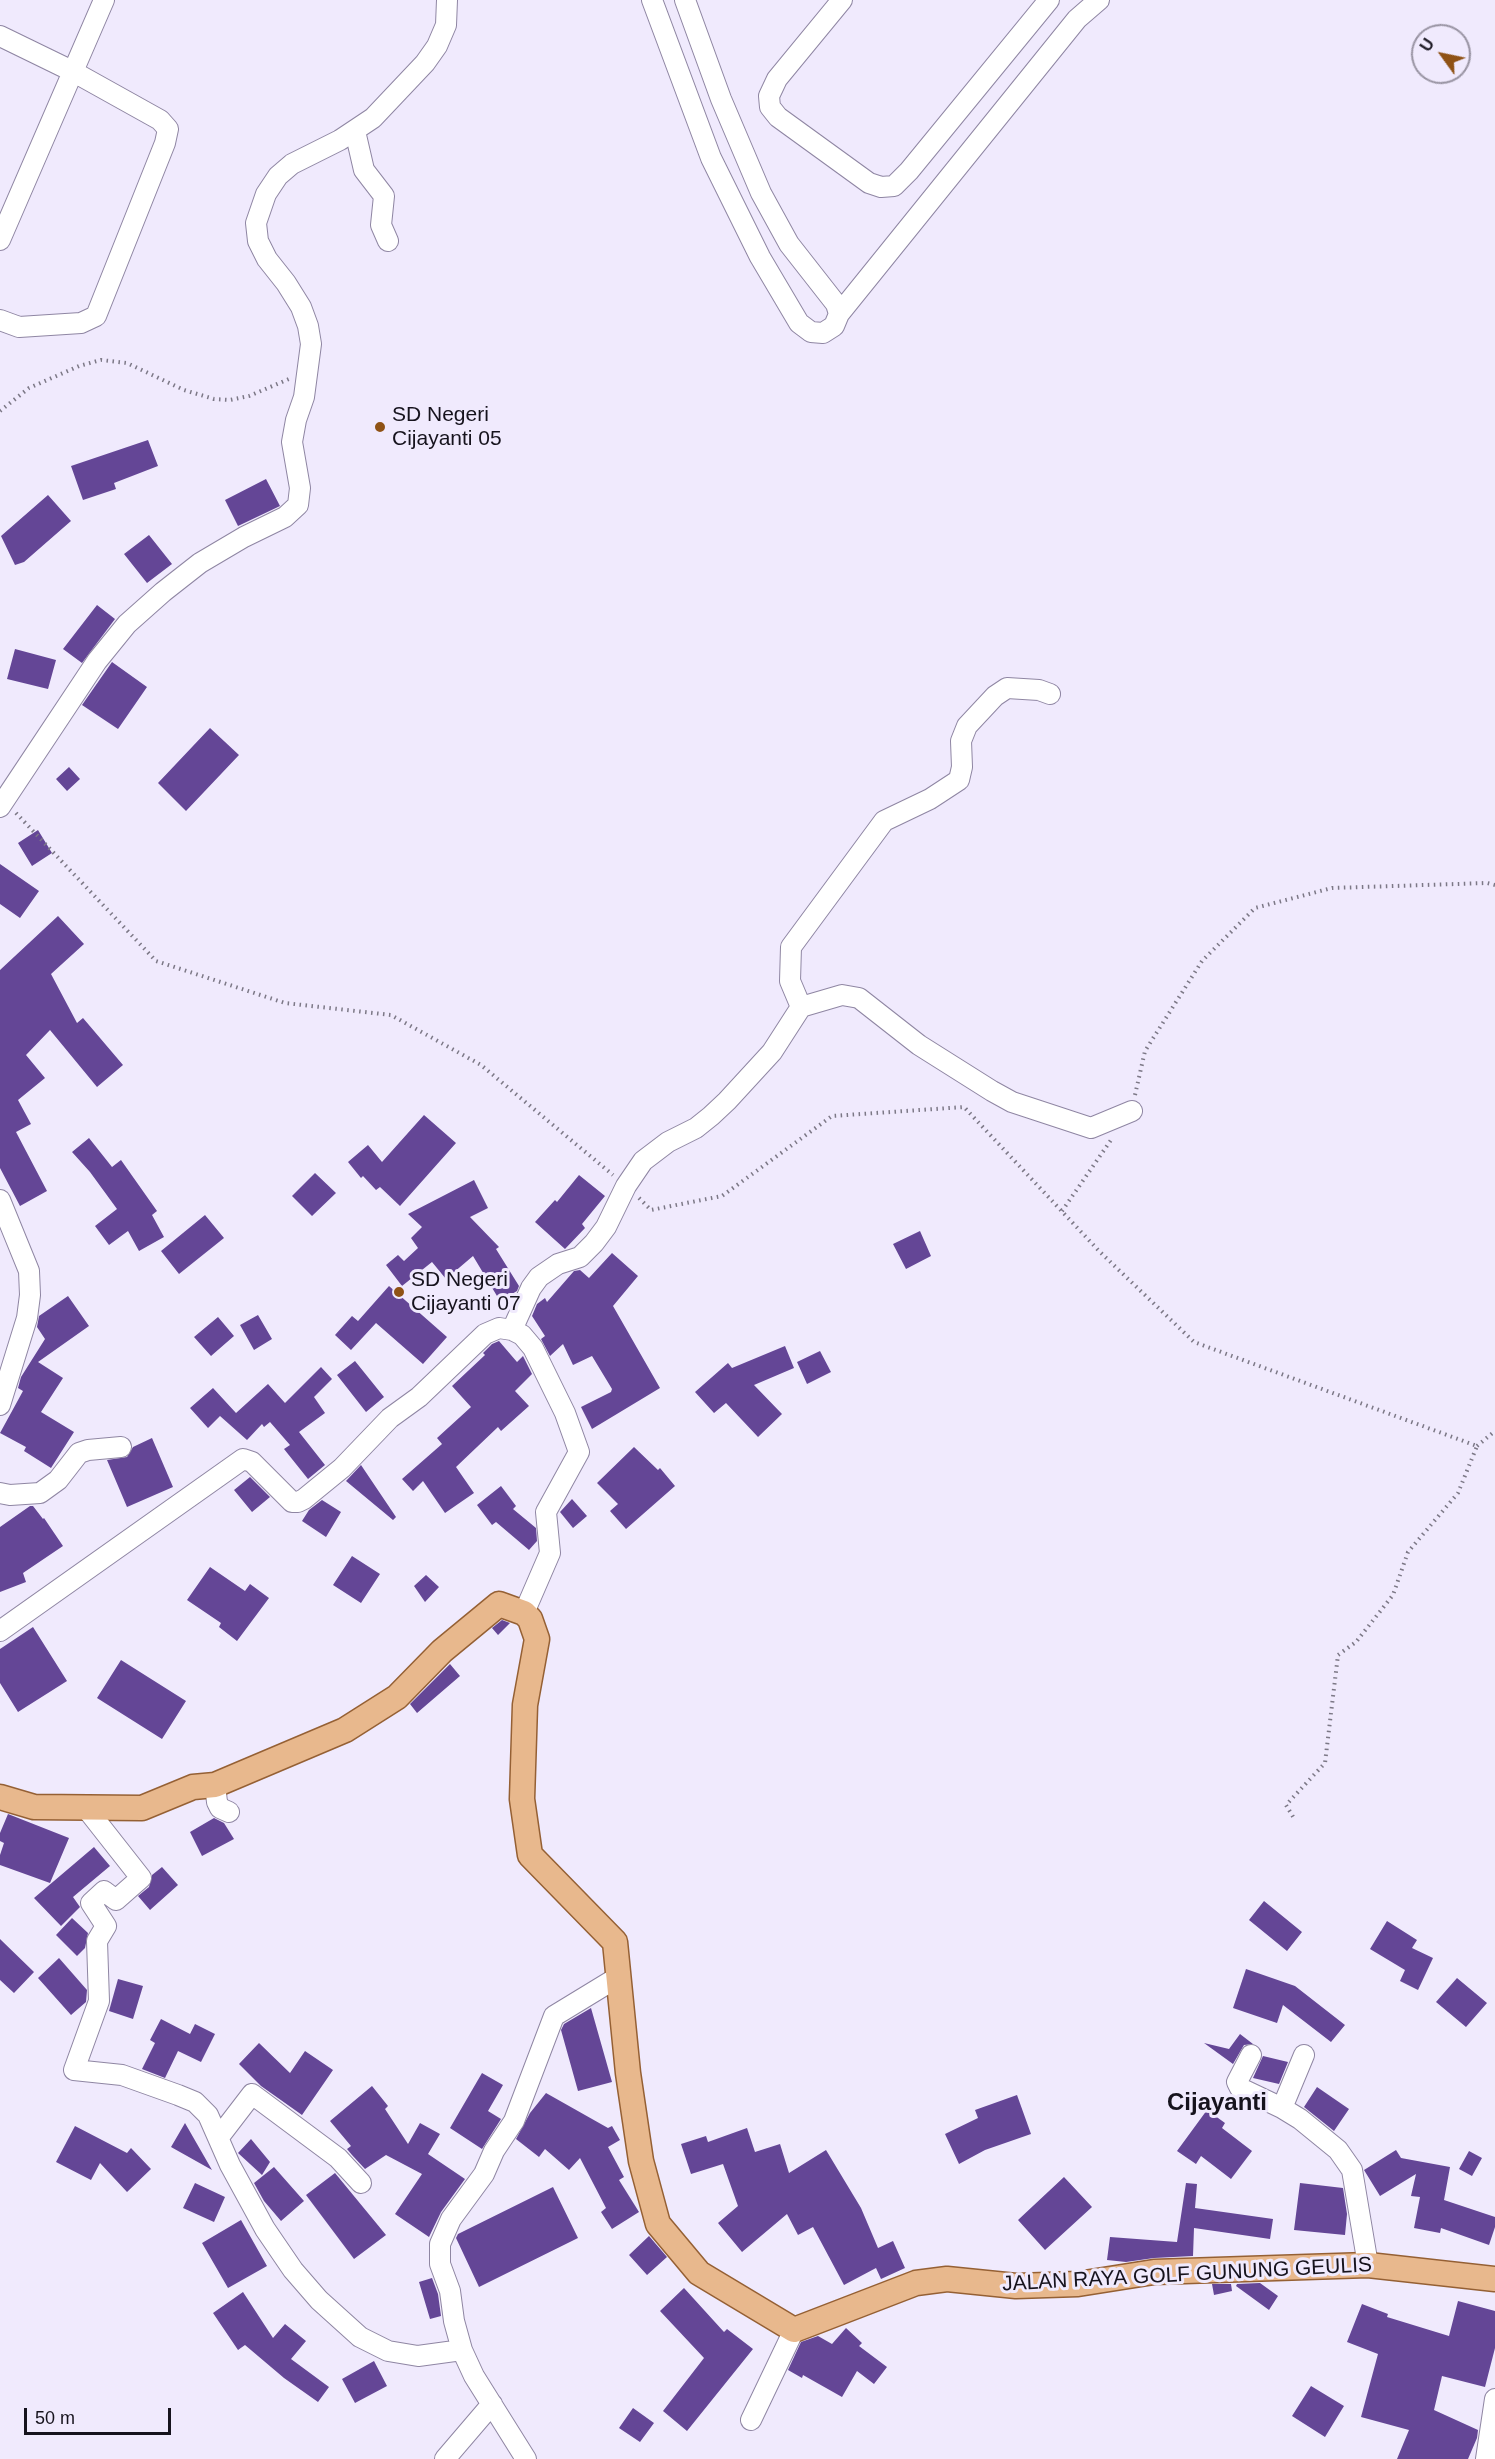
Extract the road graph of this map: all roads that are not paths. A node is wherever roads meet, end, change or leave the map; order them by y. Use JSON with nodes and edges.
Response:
{"nodes":[{"id":1,"x":104,"y":0,"type":"edge"},
{"id":2,"x":447,"y":0,"type":"edge"},
{"id":3,"x":652,"y":0,"type":"edge"},
{"id":4,"x":685,"y":0,"type":"edge"},
{"id":5,"x":842,"y":0,"type":"edge"},
{"id":6,"x":1049,"y":0,"type":"edge"},
{"id":7,"x":1099,"y":0,"type":"edge"},
{"id":8,"x":0,"y":36,"type":"edge"},
{"id":9,"x":72,"y":71,"type":"junction"},
{"id":10,"x":355,"y":130,"type":"junction"},
{"id":11,"x":0,"y":240,"type":"edge"},
{"id":12,"x":388,"y":241,"type":"dead end"},
{"id":13,"x":839,"y":314,"type":"junction"},
{"id":14,"x":0,"y":320,"type":"edge"},
{"id":15,"x":1050,"y":694,"type":"dead end"},
{"id":16,"x":2,"y":804,"type":"edge"},
{"id":17,"x":801,"y":1007,"type":"junction"},
{"id":18,"x":1131,"y":1111,"type":"road end"},
{"id":19,"x":0,"y":1200,"type":"edge"},
{"id":20,"x":512,"y":1330,"type":"junction"},
{"id":21,"x":0,"y":1405,"type":"edge"},
{"id":22,"x":121,"y":1447,"type":"dead end"},
{"id":23,"x":0,"y":1493,"type":"edge"},
{"id":24,"x":524,"y":1613,"type":"junction"},
{"id":25,"x":0,"y":1631,"type":"edge"},
{"id":26,"x":215,"y":1785,"type":"junction"},
{"id":27,"x":0,"y":1797,"type":"edge"},
{"id":28,"x":86,"y":1808,"type":"junction"},
{"id":29,"x":229,"y":1812,"type":"dead end"},
{"id":30,"x":618,"y":1977,"type":"junction"},
{"id":31,"x":1251,"y":2055,"type":"dead end"},
{"id":32,"x":1304,"y":2055,"type":"dead end"},
{"id":33,"x":1282,"y":2108,"type":"junction"},
{"id":34,"x":219,"y":2137,"type":"junction"},
{"id":35,"x":360,"y":2183,"type":"dead end"},
{"id":36,"x":1368,"y":2265,"type":"junction"},
{"id":37,"x":1495,"y":2279,"type":"edge"},
{"id":38,"x":794,"y":2330,"type":"junction"},
{"id":39,"x":462,"y":2350,"type":"junction"},
{"id":40,"x":1495,"y":2399,"type":"edge"},
{"id":41,"x":492,"y":2404,"type":"junction"},
{"id":42,"x":751,"y":2420,"type":"dead end"},
{"id":43,"x":445,"y":2459,"type":"edge"},
{"id":44,"x":526,"y":2459,"type":"edge"},
{"id":45,"x":1486,"y":2459,"type":"edge"}],
"edges":[{"from":1,"to":9,"type":"street"},
{"from":2,"to":10,"type":"street"},
{"from":3,"to":13,"type":"street"},
{"from":4,"to":13,"type":"street"},
{"from":5,"to":6,"type":"street"},
{"from":7,"to":13,"type":"street"},
{"from":8,"to":9,"type":"street"},
{"from":9,"to":11,"type":"street"},
{"from":9,"to":14,"type":"street"},
{"from":10,"to":12,"type":"street"},
{"from":10,"to":16,"type":"street"},
{"from":15,"to":17,"type":"street"},
{"from":17,"to":18,"type":"street"},
{"from":17,"to":20,"type":"street"},
{"from":19,"to":21,"type":"street"},
{"from":20,"to":24,"type":"street"},
{"from":20,"to":25,"type":"street"},
{"from":22,"to":23,"type":"street"},
{"from":24,"to":26,"type":"main road"},
{"from":24,"to":30,"type":"main road"},
{"from":26,"to":28,"type":"main road"},
{"from":26,"to":29,"type":"street"},
{"from":27,"to":28,"type":"main road"},
{"from":28,"to":34,"type":"street"},
{"from":30,"to":38,"type":"main road"},
{"from":30,"to":39,"type":"street"},
{"from":31,"to":33,"type":"street"},
{"from":32,"to":33,"type":"street"},
{"from":33,"to":36,"type":"street"},
{"from":34,"to":35,"type":"street"},
{"from":34,"to":39,"type":"street"},
{"from":36,"to":37,"type":"main road","name":"JALAN RAYA GOLF GUNUNG GEULIS"},
{"from":36,"to":38,"type":"main road","name":"JALAN RAYA GOLF GUNUNG GEULIS"},
{"from":38,"to":42,"type":"street"},
{"from":39,"to":41,"type":"street"},
{"from":40,"to":45,"type":"street"},
{"from":41,"to":43,"type":"street"},
{"from":41,"to":44,"type":"street"}]}
